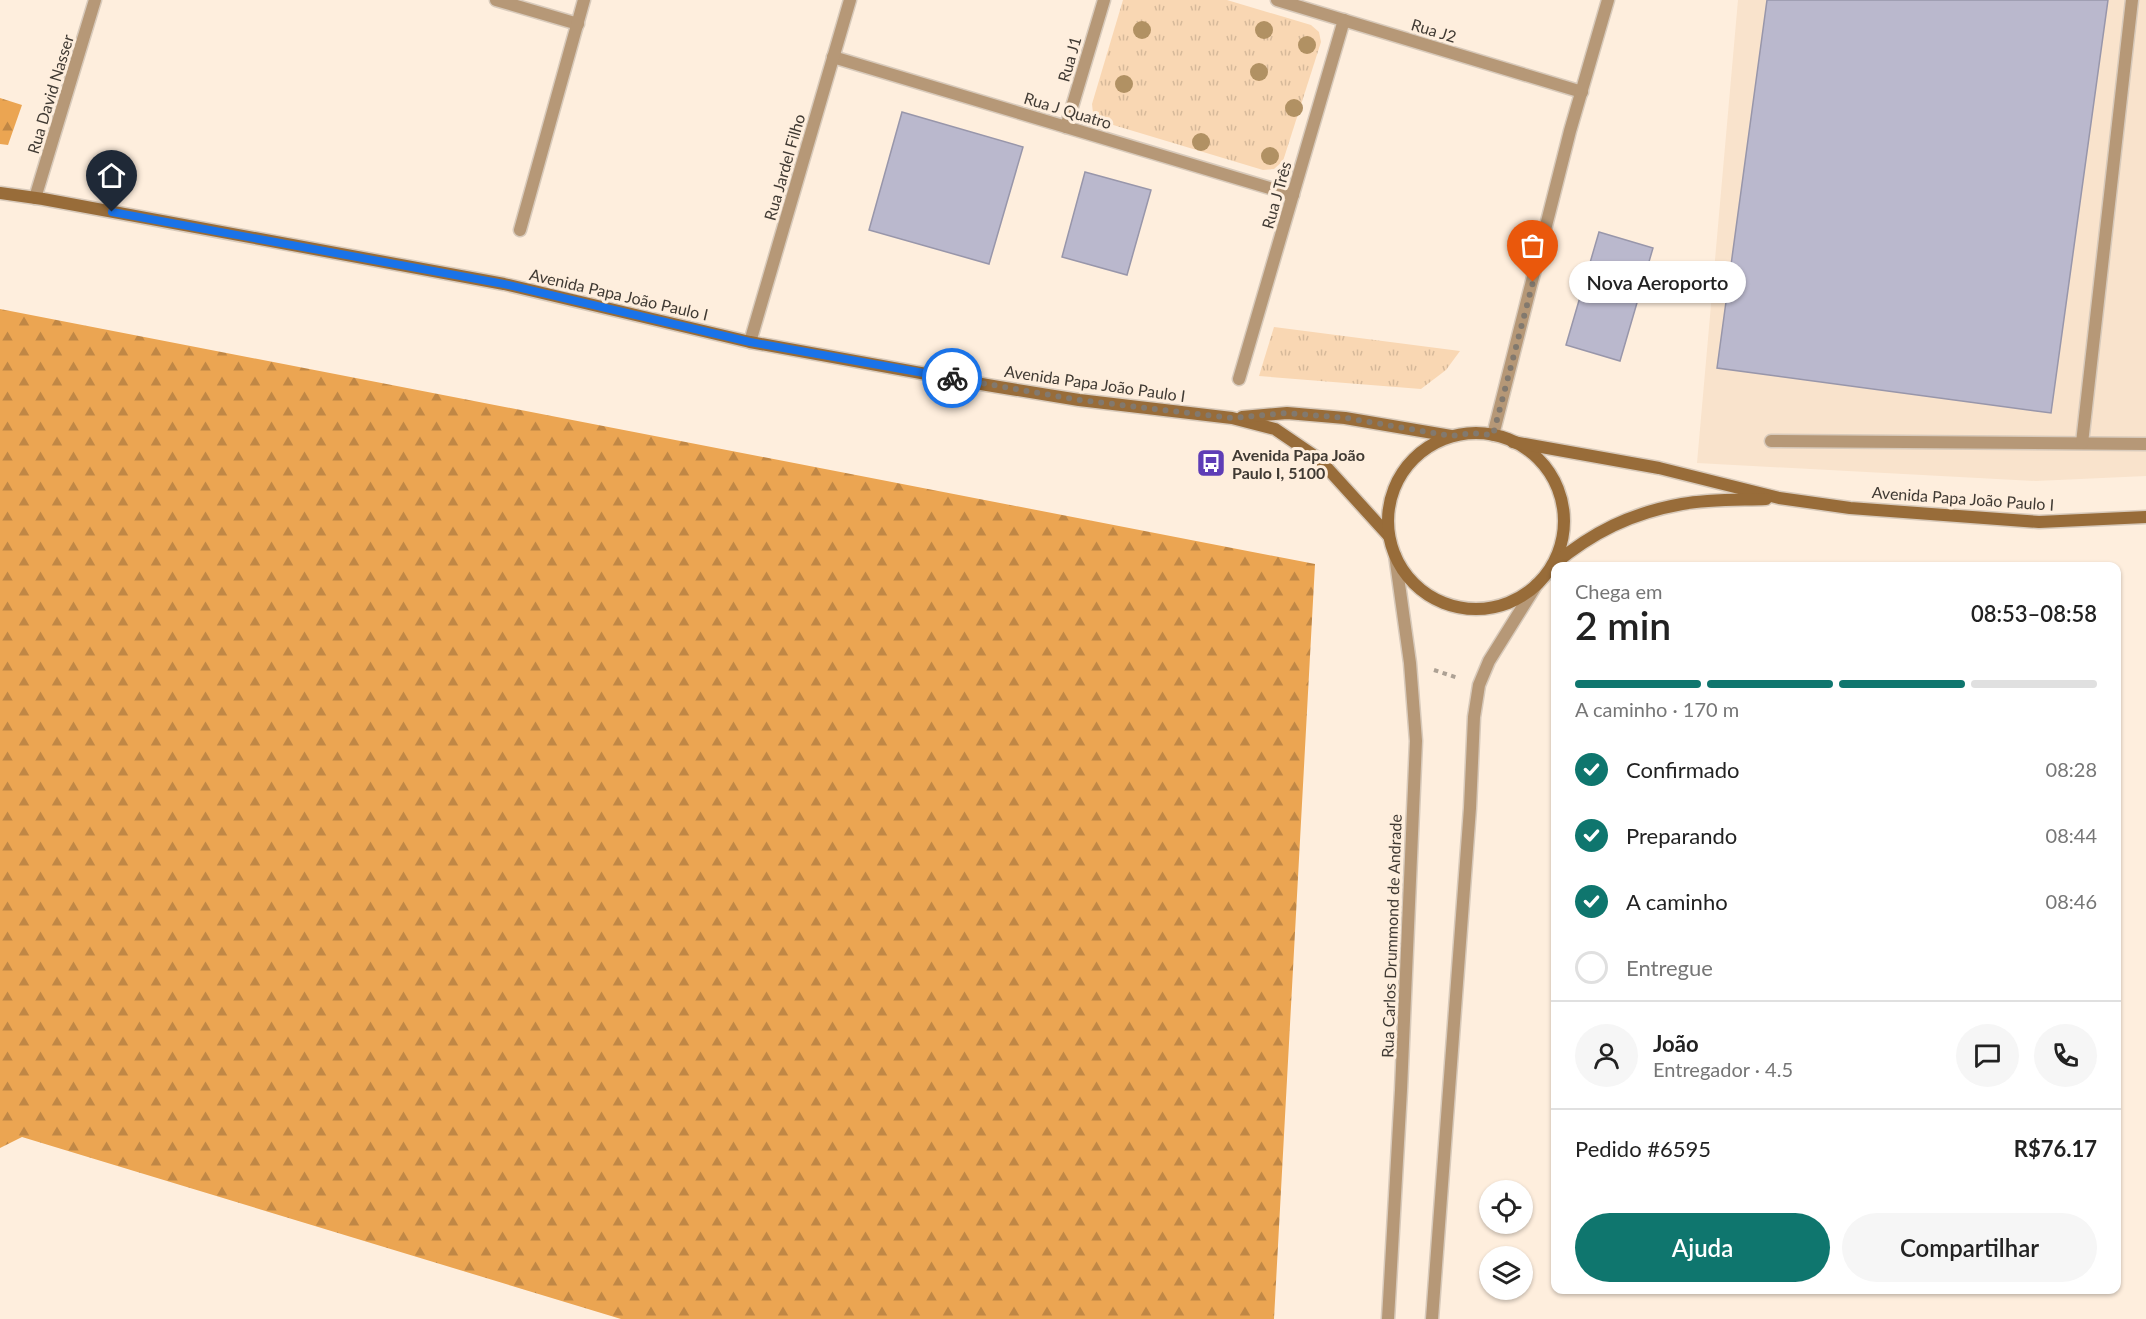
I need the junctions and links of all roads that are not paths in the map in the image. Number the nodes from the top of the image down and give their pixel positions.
1 (95, 0) edge
2 (496, 0) edge
3 (584, 0) edge
4 (849, 0) edge
5 (1104, 0) edge
6 (1277, 0) edge
7 (1608, 0) edge
8 (2132, 0) edge
9 (1344, 20) junction
10 (578, 24) junction
11 (833, 57) junction
12 (1582, 92) junction
13 (1066, 127) junction
14 (0, 193) edge
15 (1293, 195) junction
16 (35, 198) junction
17 (520, 230) dead end
18 (750, 342) junction
19 (1239, 379) dead end
20 (1232, 418) junction
21 (1493, 435) junction
22 (1451, 436) junction
23 (1771, 441) dead end
24 (1513, 442) junction
25 (2082, 443) junction
26 (2146, 444) edge
27 (1779, 498) junction
28 (2146, 517) edge
29 (1388, 535) junction
30 (1395, 555) junction
31 (1553, 562) edge
32 (1557, 562) edge
33 (1550, 568) edge
34 (1537, 584) junction
35 (1388, 1319) edge
36 (1432, 1319) edge

1 - 16 street, Rua David Nasser
2 - 10 street
3 - 10 street
4 - 11 street, Rua Jardel Filho
5 - 13 street, Rua J1
6 - 9 street, Rua J2
7 - 12 street
8 - 25 street
9 - 12 street, Rua J2
9 - 15 street, Rua J Três
10 - 17 street
11 - 13 street, Rua J Quatro
11 - 18 street, Rua Jardel Filho
12 - 21 street
13 - 15 street, Rua J Quatro
14 - 16 main road, Avenida Papa João Paulo I
15 - 19 street, Rua J Três
16 - 18 main road, Avenida Papa João Paulo I
18 - 20 main road, Avenida Papa João Paulo I
20 - 22 main road, Avenida Papa João Paulo I
20 - 29 main road, Avenida Papa João Paulo I
21 - 22 main road
21 - 24 main road
22 - 29 main road
23 - 25 street
24 - 27 main road, Avenida Papa João Paulo I
24 - 31 main road
25 - 26 street
27 - 28 main road, Avenida Papa João Paulo I
27 - 32 main road, Avenida Papa João Paulo I
29 - 30 main road
30 - 34 main road
30 - 35 street, Rua Carlos Drummond de Andrade
33 - 34 main road
34 - 36 street

